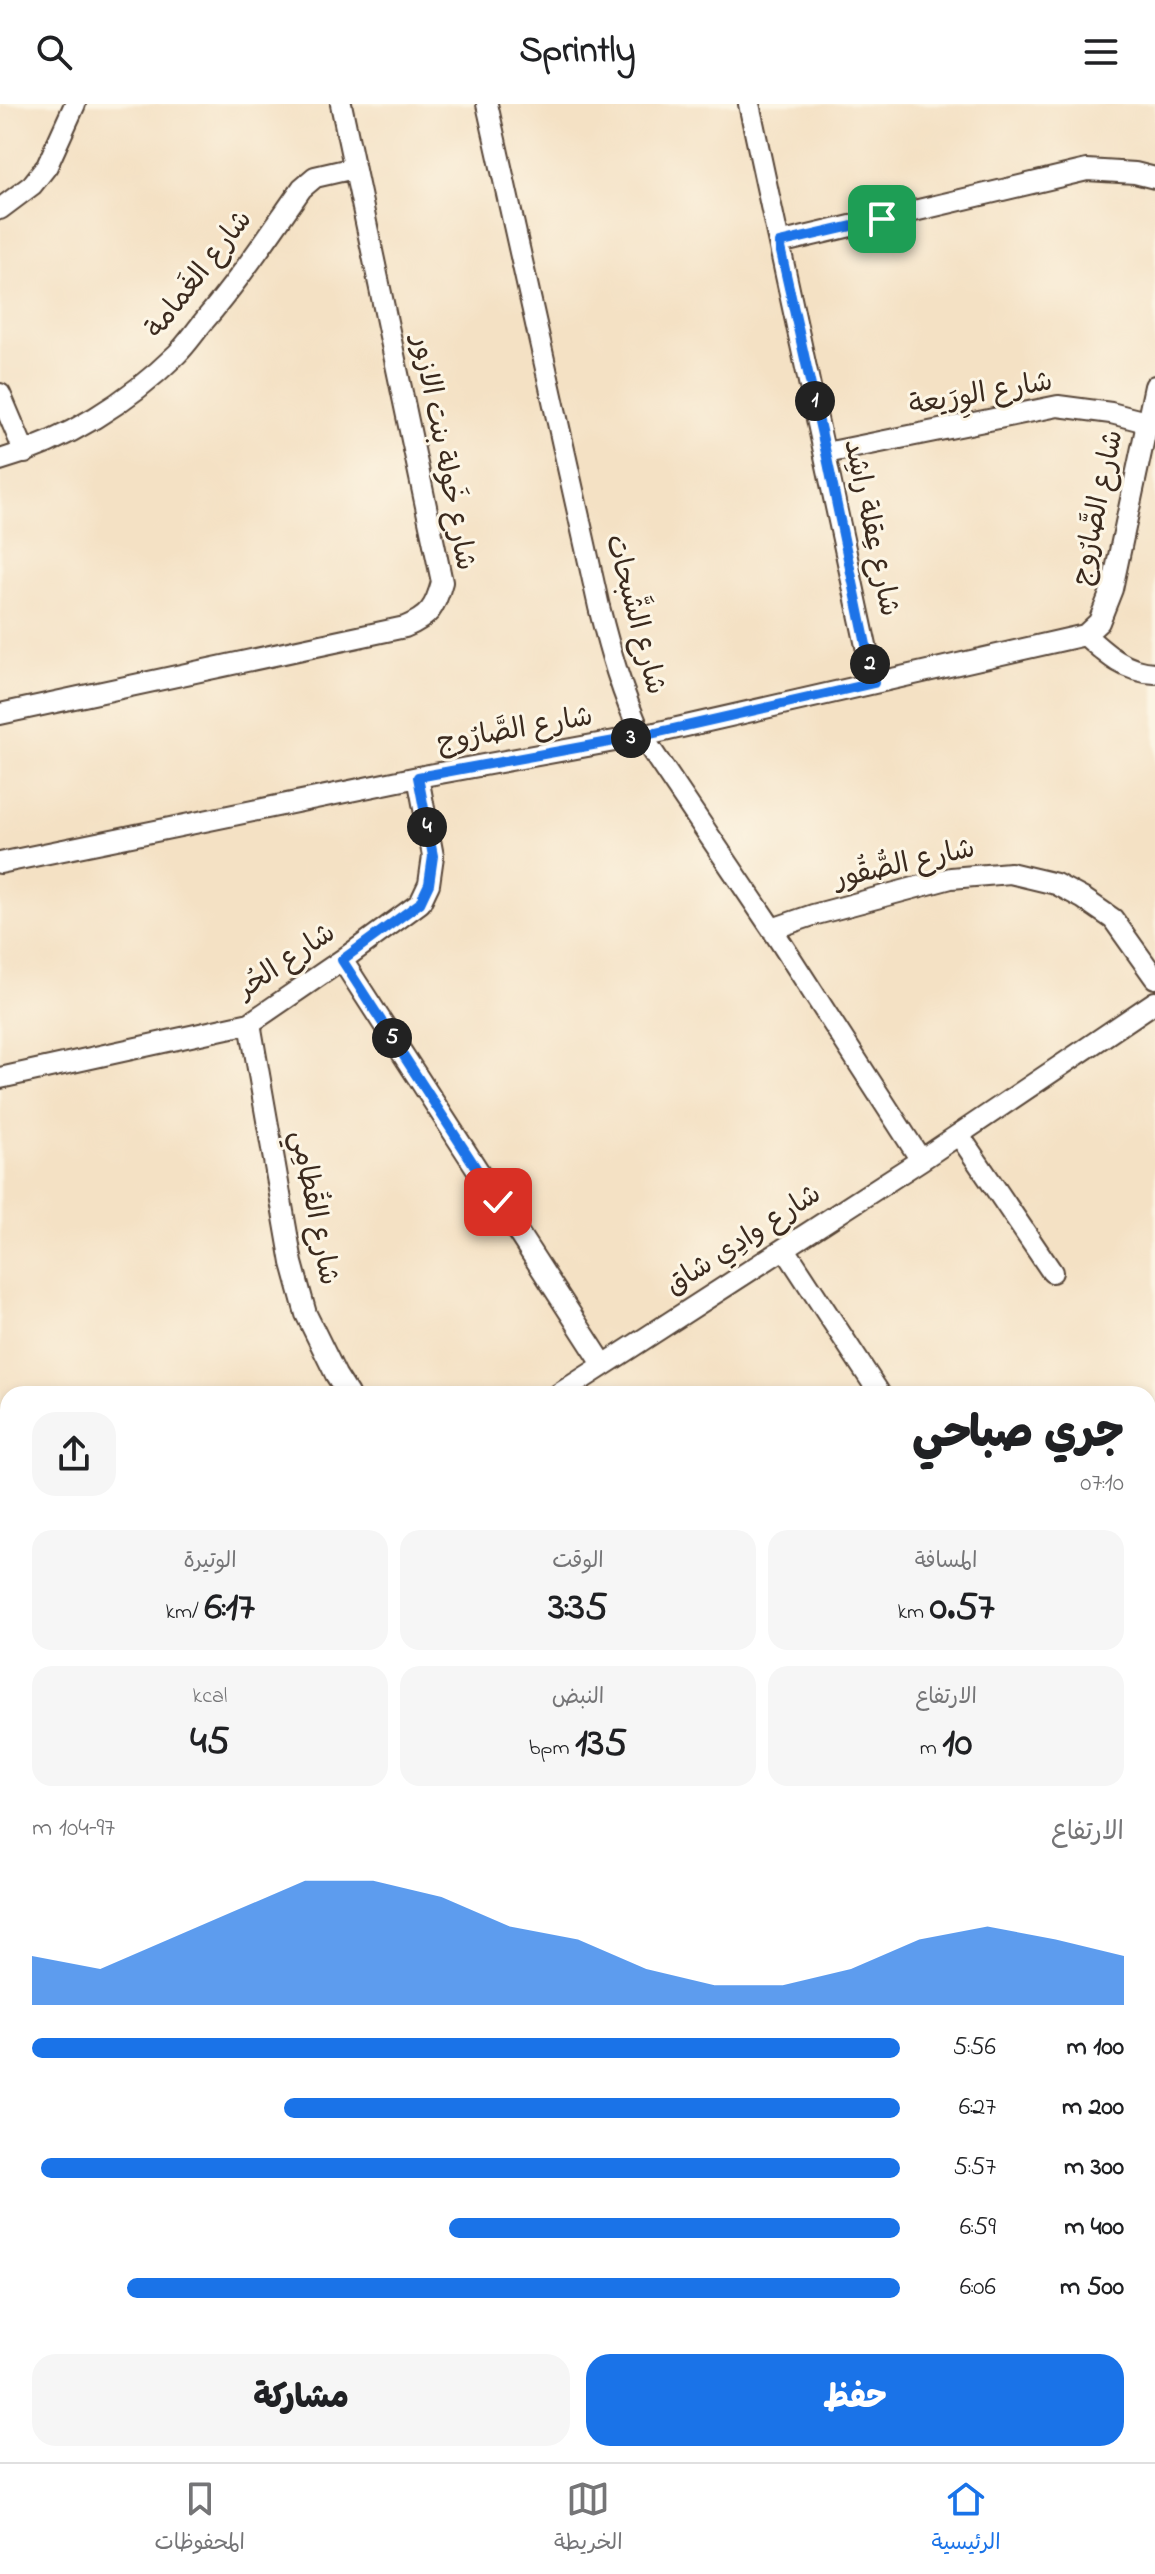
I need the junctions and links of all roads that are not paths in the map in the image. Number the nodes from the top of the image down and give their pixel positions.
1 (75, 104) edge
2 (341, 104) edge
3 (487, 104) edge
4 (749, 104) edge
5 (354, 168) junction
6 (1155, 178) edge
7 (0, 209) edge
8 (779, 243) junction
9 (0, 394) edge
10 (1154, 394) edge
11 (1146, 422) junction
12 (25, 453) junction
13 (826, 453) junction
14 (0, 460) edge
15 (1085, 635) junction
16 (1155, 673) edge
17 (874, 683) junction
18 (0, 714) edge
19 (642, 736) junction
20 (418, 777) junction
21 (0, 863) edge
22 (772, 929) junction
23 (342, 960) junction
24 (1155, 978) edge
25 (1155, 1002) edge
26 (250, 1023) junction
27 (0, 1078) edge
28 (959, 1135) junction
29 (921, 1160) junction
30 (785, 1249) junction
31 (1052, 1272) dead end
32 (603, 1364) junction
33 (343, 1386) edge
34 (571, 1386) edge
35 (875, 1386) edge

1 - 7 street
2 - 5 street, شارع خَولة بنت الازور
3 - 19 street, شارع الشَّبحات
4 - 8 street, شارع عِقلة راشِد
5 - 12 street, شارع الغَمامة
5 - 18 street, شارع خَولة بنت الازور
6 - 8 street
8 - 13 street, شارع عِقلة راشِد
9 - 12 street
10 - 11 street, شارع الصَّارُوج
11 - 13 street, شارع الوِرَيعة
11 - 15 street, شارع الصَّارُوج
12 - 14 street, شارع الغَمامة
13 - 17 street, شارع عِقلة راشِد
15 - 16 street
15 - 17 street, شارع الصَّارُوج
17 - 19 street, شارع الصَّارُوج
19 - 20 street, شارع الصَّارُوج
19 - 22 street, شارع الشَّبحات
20 - 21 street, شارع الصَّارُوج
20 - 23 street, شارع الحُر
22 - 24 street, شارع الصُّقُور
22 - 29 street, شارع الشَّبحات
23 - 26 street, شارع الحُر
23 - 32 street
25 - 28 street, شارع وادِي شاق
26 - 27 street, شارع الحُر
26 - 33 street, شارع القُطامِي
28 - 29 street, شارع وادِي شاق
28 - 31 street
29 - 30 street, شارع وادِي شاق
30 - 32 street, شارع وادِي شاق
30 - 35 street
32 - 34 street, شارع وادِي شاق

